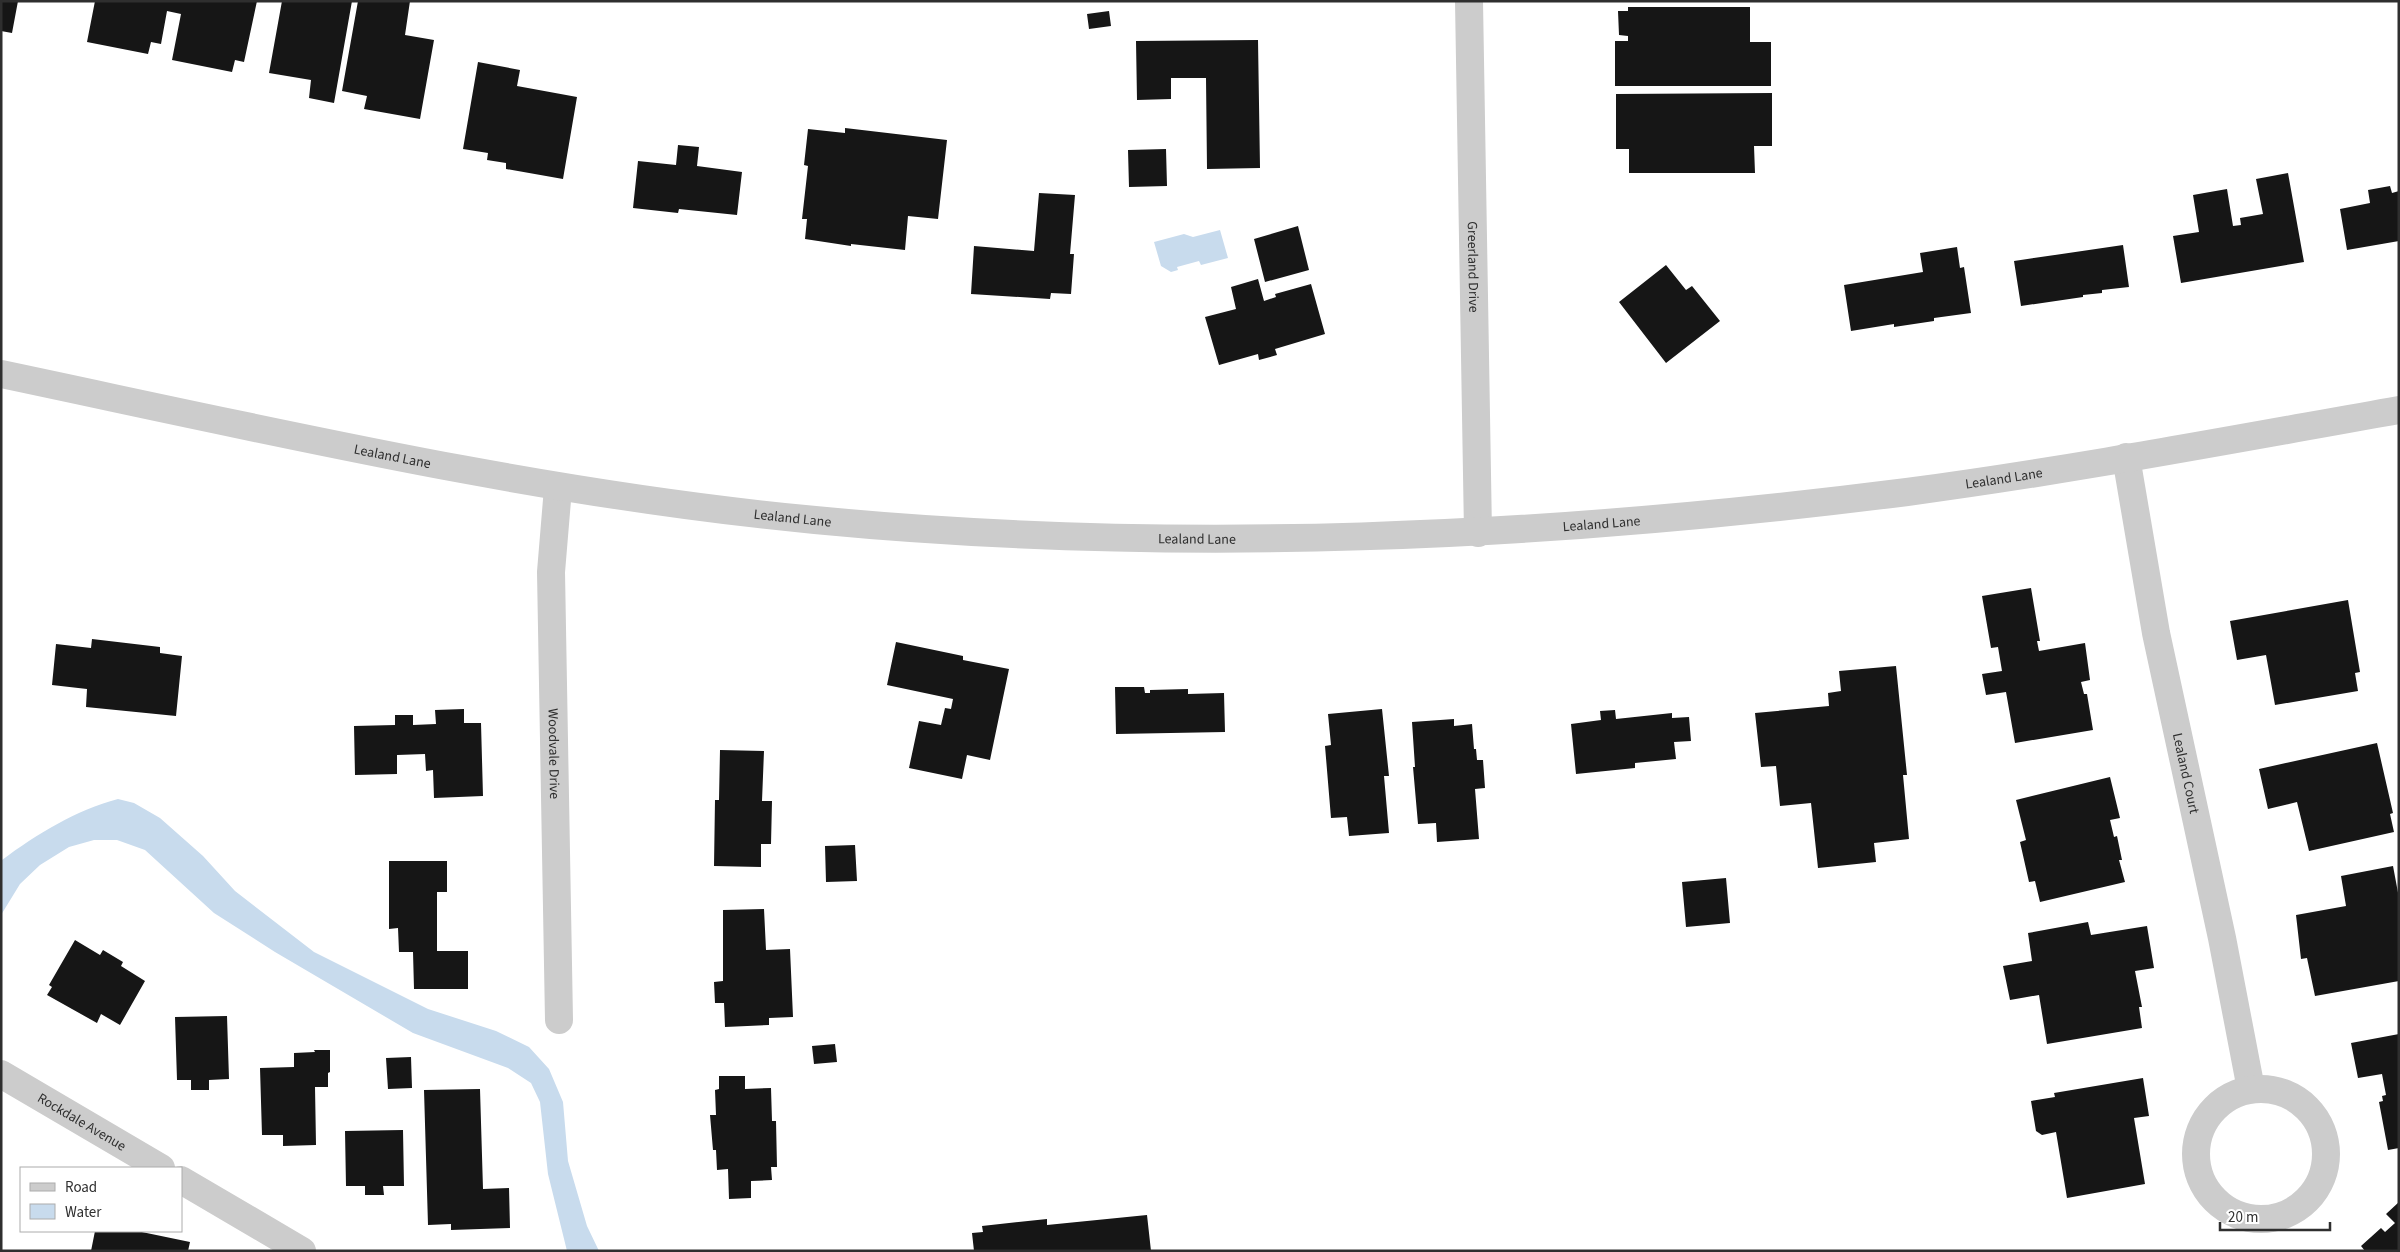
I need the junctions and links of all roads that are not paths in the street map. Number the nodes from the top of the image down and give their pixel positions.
1 (1469, 1) edge
2 (1, 374) edge
3 (2399, 410) edge
4 (2126, 458) junction
5 (558, 488) junction
6 (1478, 533) junction
7 (559, 1020) dead end
8 (1, 1074) edge
9 (2251, 1089) junction
10 (160, 1167) edge
11 (182, 1181) edge
12 (302, 1251) edge

1 - 6 street, Greerland Drive
2 - 5 street, Lealand Lane
3 - 4 street, Lealand Lane
4 - 6 street, Lealand Lane
4 - 9 street, Lealand Court
5 - 6 street, Lealand Lane
5 - 7 street, Woodvale Drive
8 - 10 street, Rockdale Avenue
9 - 9 street
11 - 12 street

